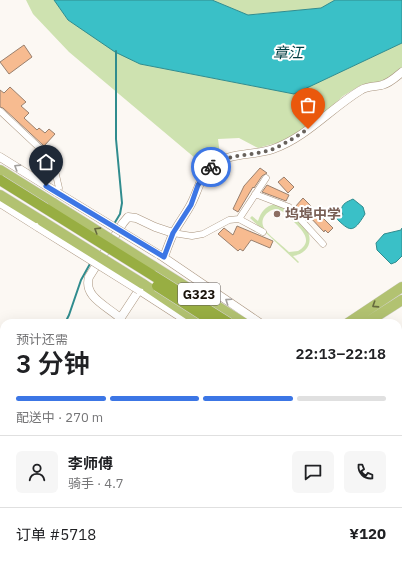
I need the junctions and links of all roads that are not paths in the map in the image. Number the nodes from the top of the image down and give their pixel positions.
1 (402, 72) edge
2 (0, 111) edge
3 (0, 157) edge
4 (0, 170) edge
5 (266, 178) dead end
6 (0, 180) edge
7 (0, 188) edge
8 (58, 193) junction
9 (255, 194) junction
10 (0, 195) edge
11 (0, 202) edge
12 (11, 210) joint
13 (239, 219) junction
14 (40, 224) junction
15 (263, 232) dead end
16 (173, 233) junction
17 (323, 244) dead end
18 (161, 256) junction
19 (141, 287) junction
20 (402, 287) edge
21 (402, 300) edge
22 (118, 319) edge
23 (120, 319) edge
24 (185, 319) edge
25 (194, 319) edge
26 (209, 319) edge
27 (223, 319) edge
28 (238, 319) edge
29 (254, 319) edge
30 (354, 319) edge
31 (372, 319) edge

1 - 16 street
2 - 8 street
8 -> 3 street
28 -> 4 main road, G323, bridge
5 - 9 street
6 - 27 highway, bridge
7 - 26 highway, bridge
8 - 18 street, bridge
9 - 13 street
9 - 17 street
10 - 14 main road
11 - 12 main road
12 - 14 street
13 - 15 street
13 - 16 street
14 - 19 main road, bridge
16 - 18 street
16 - 22 street
29 -> 18 street
19 - 23 street
19 - 24 street
19 - 25 main road, G323
20 -> 30 main road
21 - 31 main road

